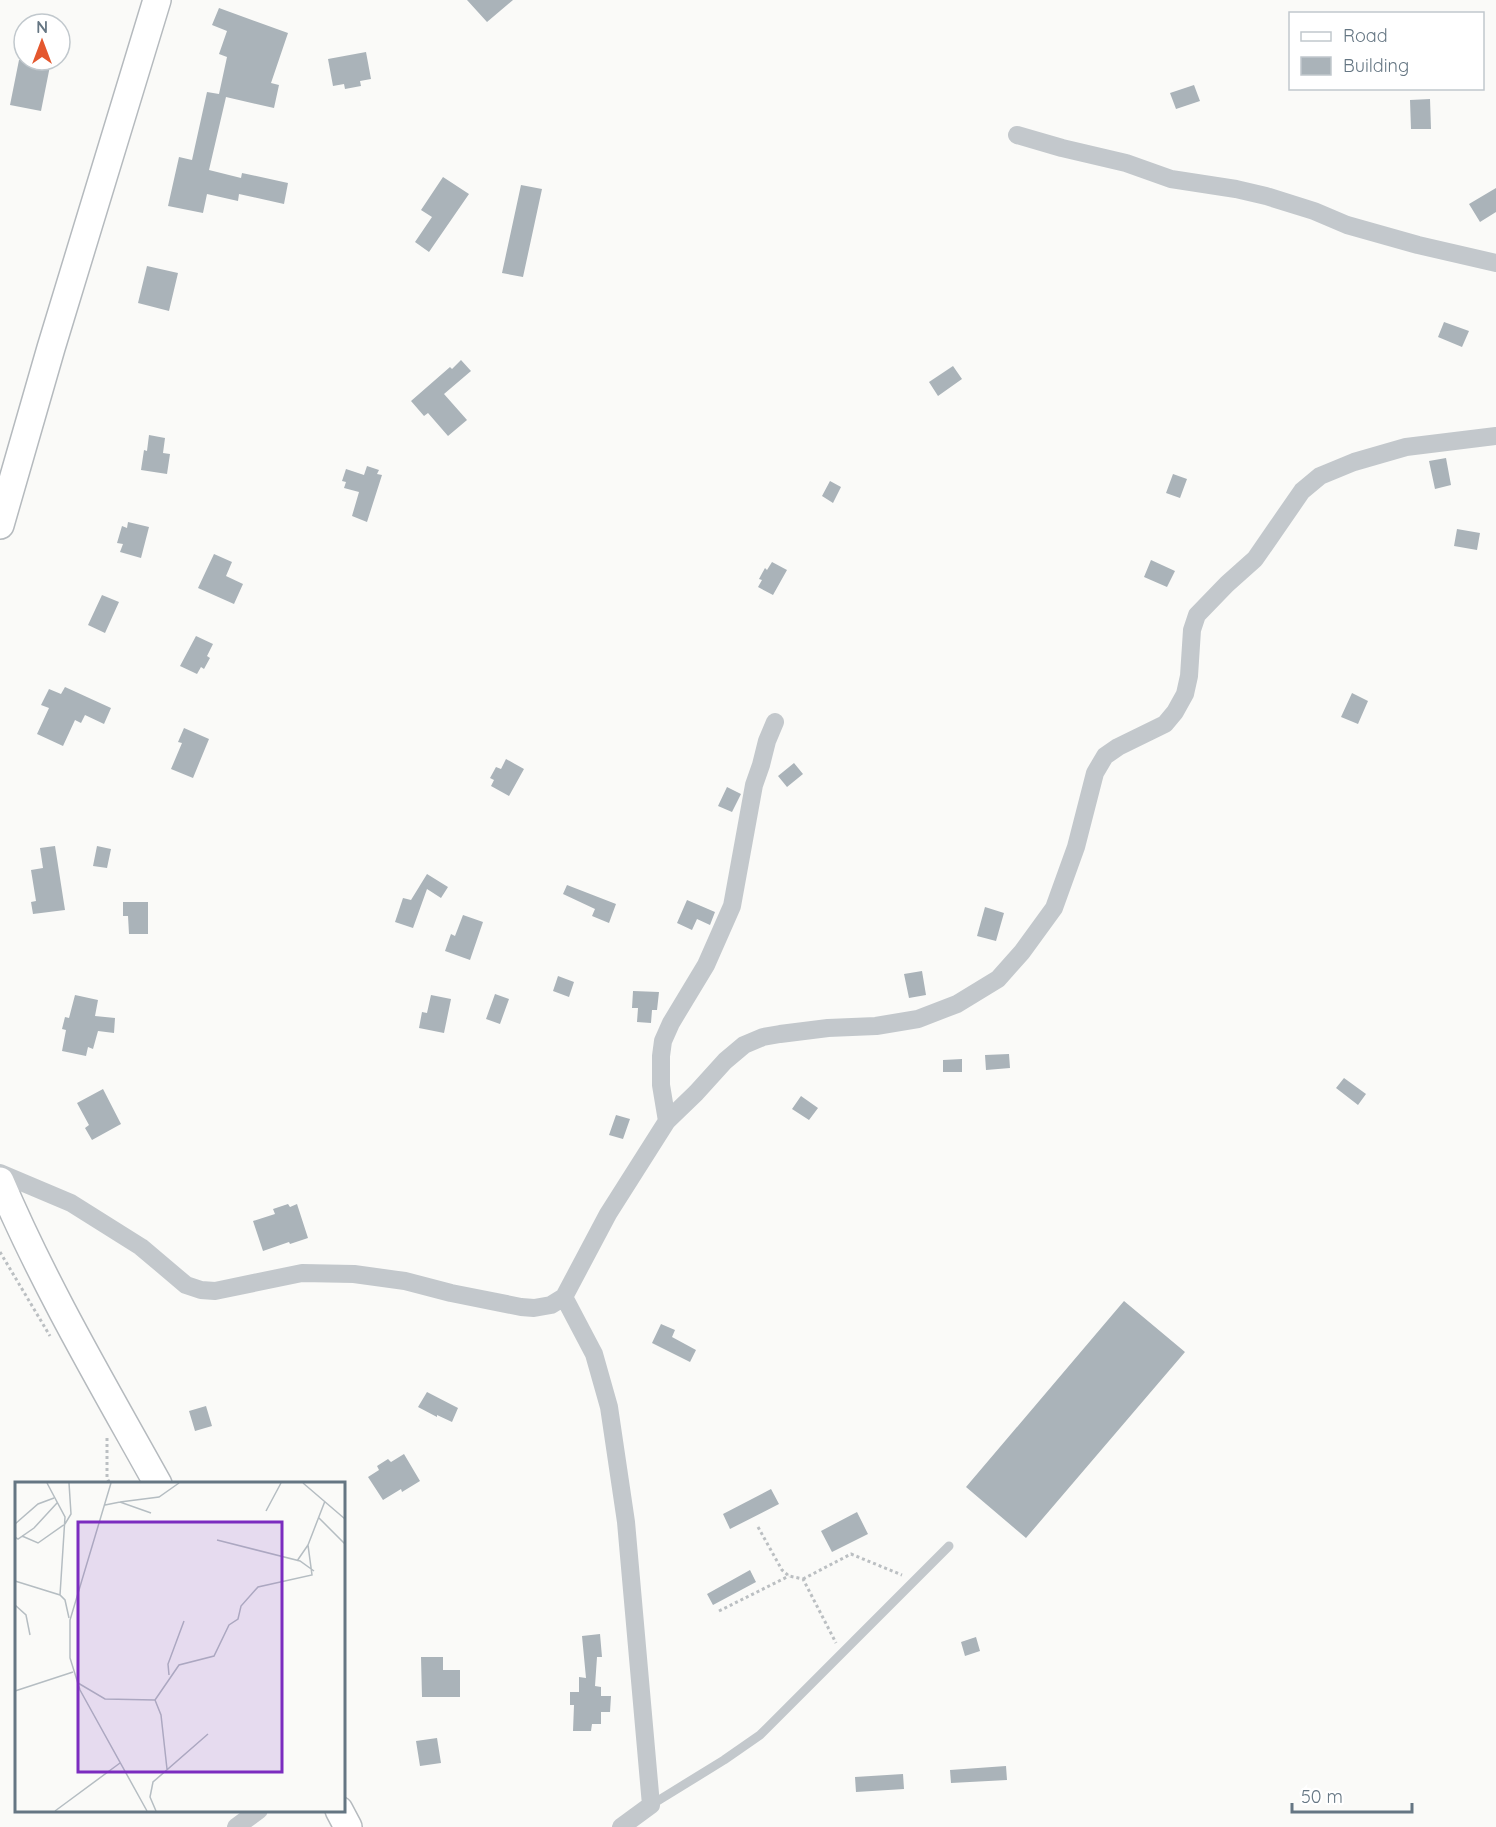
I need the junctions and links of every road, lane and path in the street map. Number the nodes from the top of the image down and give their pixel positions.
1 (157, 0) edge
2 (1017, 135) dead end
3 (1496, 263) edge
4 (1496, 436) edge
5 (0, 525) edge
6 (775, 722) dead end
7 (667, 1121) junction
8 (0, 1173) edge
9 (0, 1181) edge
10 (0, 1252) edge
11 (564, 1297) junction
12 (52, 1339) dead end
13 (107, 1436) dead end
14 (109, 1482) edge
15 (157, 1482) edge
16 (758, 1527) dead end
17 (949, 1546) dead end
18 (789, 1576) junction
19 (803, 1579) junction
20 (915, 1580) junction
21 (719, 1611) dead end
22 (841, 1653) junction
23 (651, 1805) junction
24 (257, 1812) edge
25 (340, 1812) edge
26 (236, 1827) edge
27 (348, 1827) edge
28 (621, 1827) edge

1 - 5 main road
2 - 3 street
4 - 7 street
6 - 7 street
7 - 11 street
8 - 11 street
9 - 15 main road
10 - 12 path
11 - 23 street
13 - 14 path
16 - 18 path
17 - 20 lane
18 - 19 path
18 - 21 path
19 - 20 path
19 - 22 path
20 - 22 lane
22 - 23 lane
23 - 28 street
24 - 26 street
25 - 27 main road

